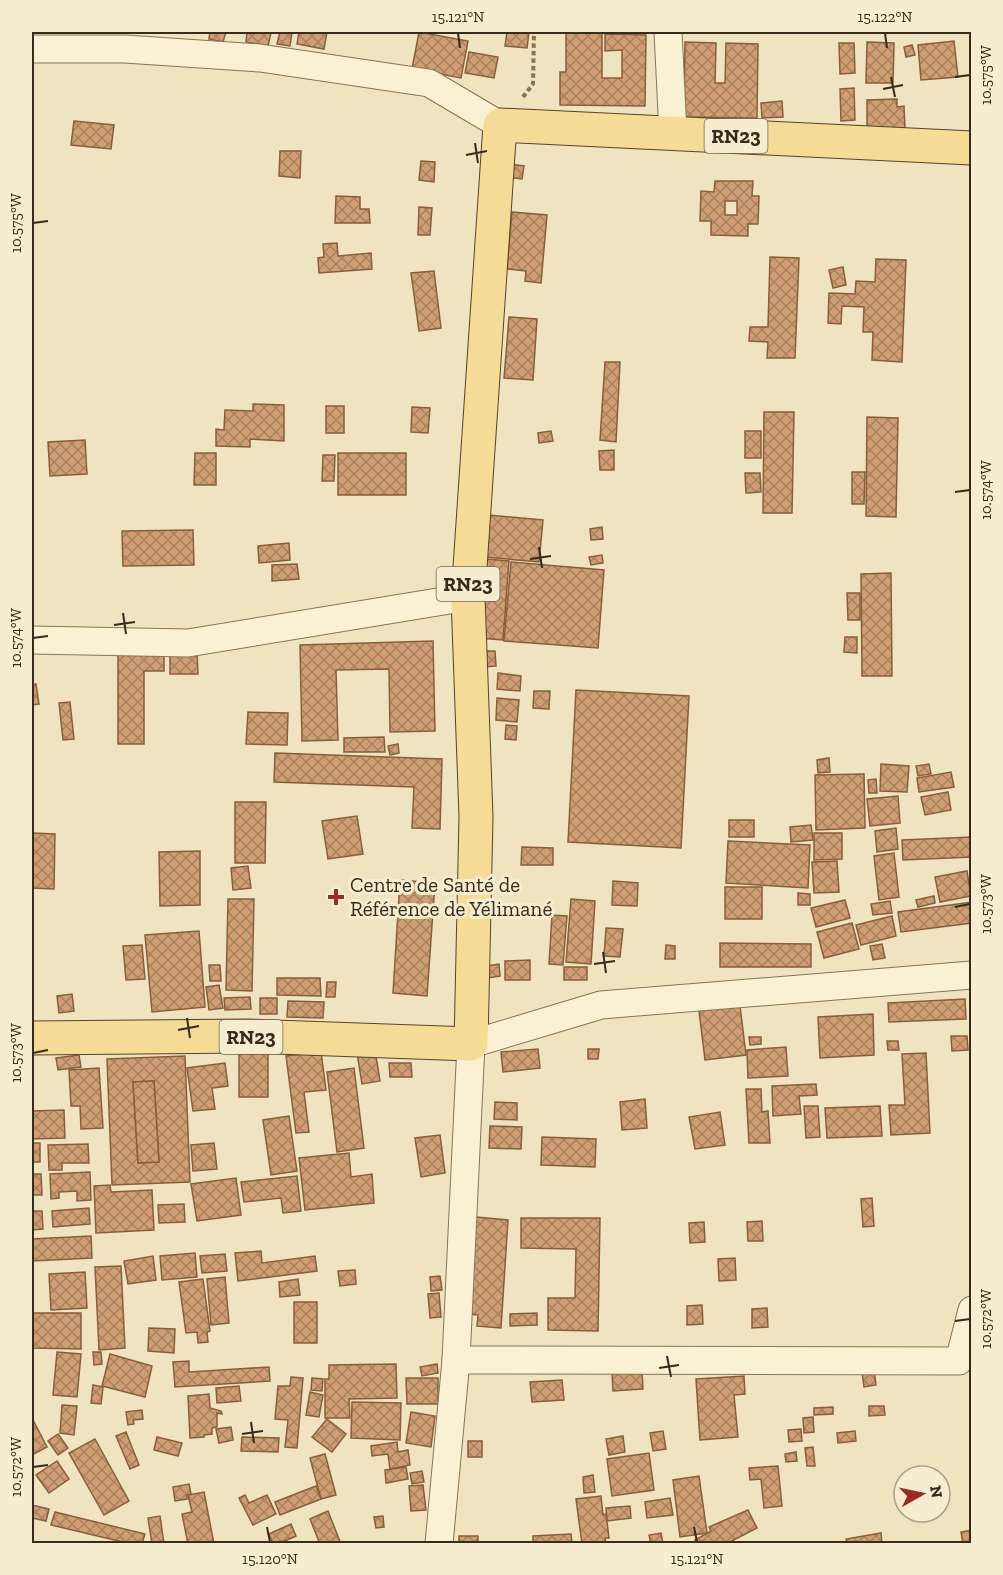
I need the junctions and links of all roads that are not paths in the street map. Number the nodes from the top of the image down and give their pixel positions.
1 (668, 32) edge
2 (32, 49) edge
3 (500, 125) junction
4 (673, 133) junction
5 (972, 148) edge
6 (468, 597) junction
7 (32, 640) edge
8 (972, 975) edge
9 (32, 1038) edge
10 (471, 1044) junction
11 (972, 1310) edge
12 (456, 1360) junction
13 (439, 1544) edge

1 - 4 street
2 - 3 street
3 - 4 main road, RN23
3 - 6 main road, RN23
4 - 5 main road, RN23
6 - 7 street
6 - 10 main road, RN23
8 - 10 street
9 - 10 main road, RN23
10 - 12 street
11 - 12 street
12 - 13 street

